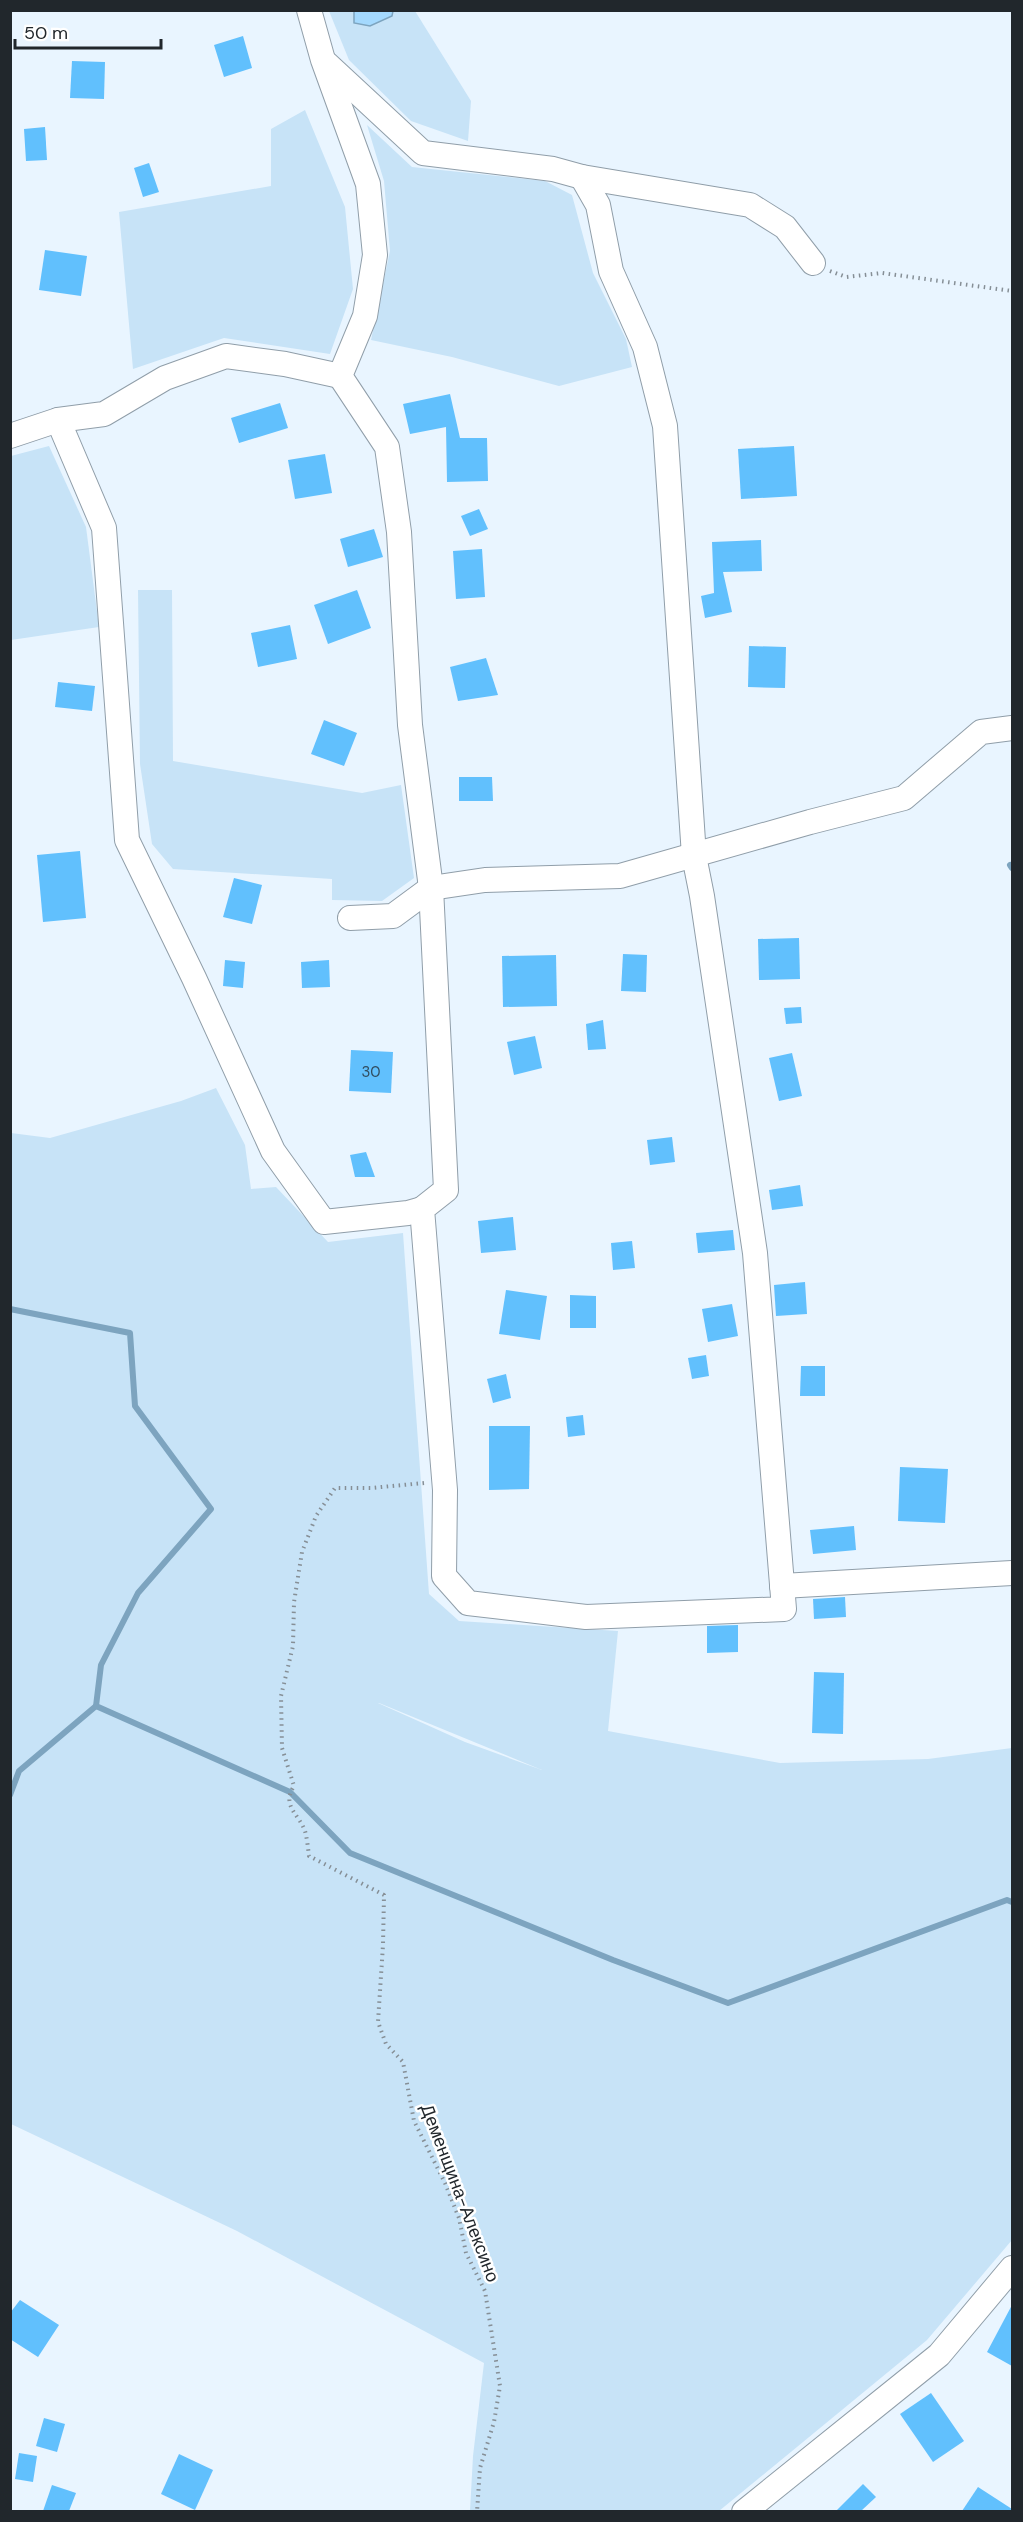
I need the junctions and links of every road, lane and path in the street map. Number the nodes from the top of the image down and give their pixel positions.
1 (309, 10) edge
2 (323, 60) junction
3 (582, 177) junction
4 (813, 263) joint
5 (1012, 291) edge
6 (340, 376) junction
7 (58, 420) junction
8 (10, 436) edge
9 (1012, 728) edge
10 (694, 856) junction
11 (431, 888) junction
12 (350, 918) dead end
13 (422, 1209) junction
14 (445, 1490) junction
15 (1012, 1573) edge
16 (782, 1586) junction
17 (1012, 2268) edge
18 (477, 2511) edge
19 (744, 2511) edge

1 - 2 street
2 - 3 street
2 - 6 street
3 - 4 street
3 - 10 street
4 - 5 path
6 - 7 street
6 - 11 street
7 - 8 street
7 - 13 street
9 - 10 street
10 - 11 street
10 - 16 street
11 - 12 street
11 - 13 street
13 - 14 street
14 - 16 street
14 - 18 path, Деменщина-Алексино
15 - 16 street
17 - 19 street

